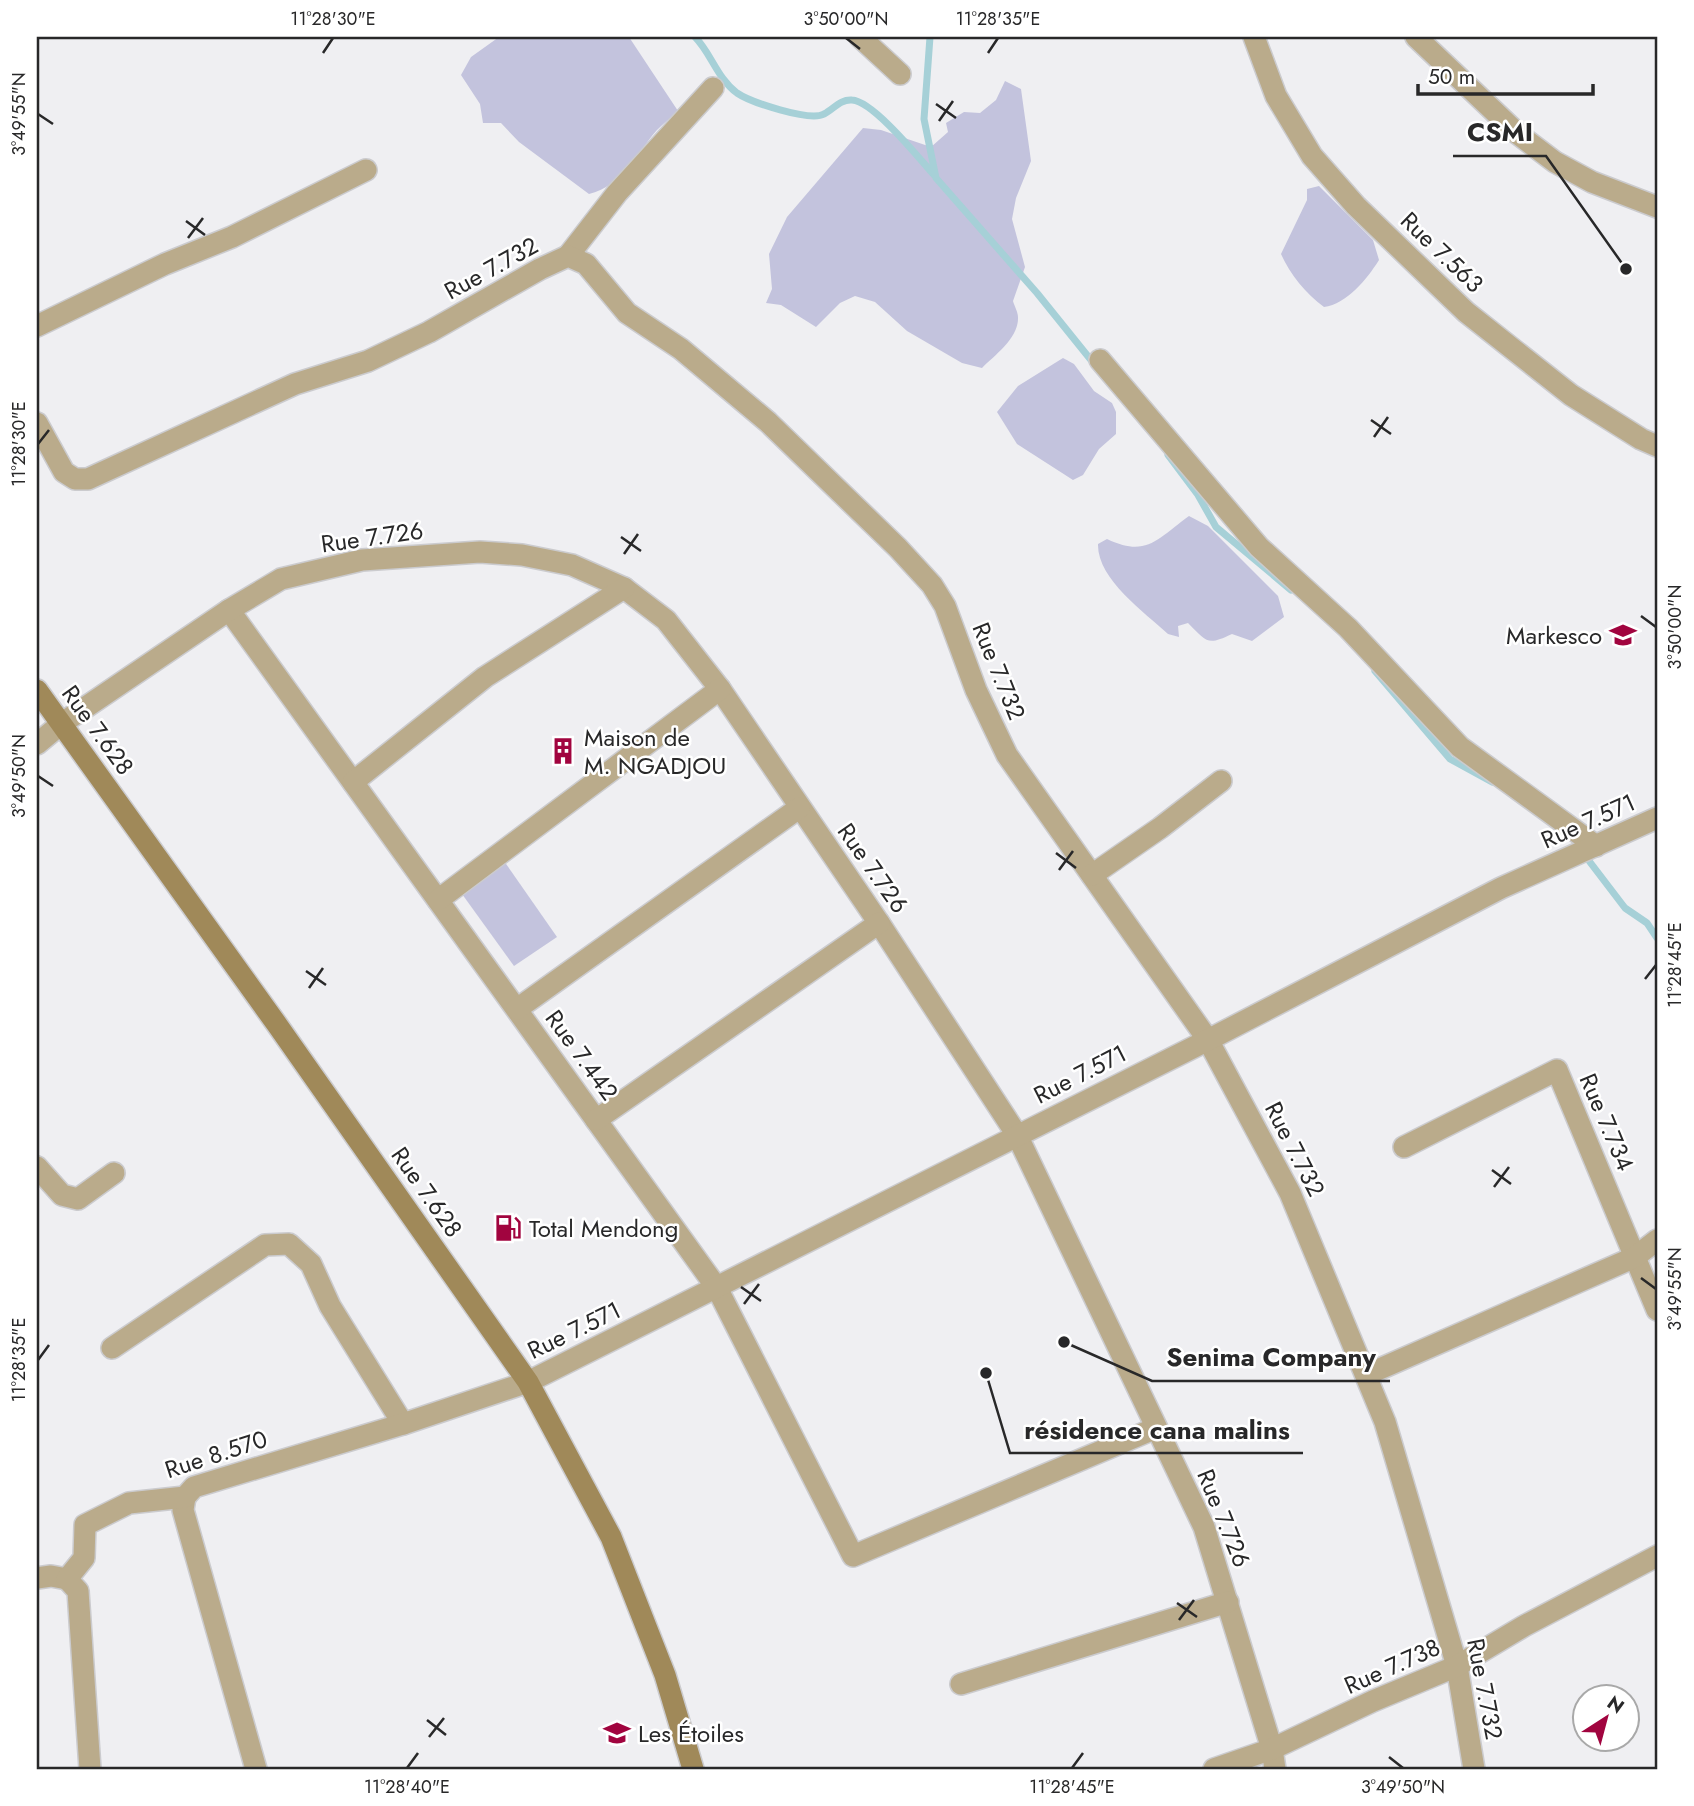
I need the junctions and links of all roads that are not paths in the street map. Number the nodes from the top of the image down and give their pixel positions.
1 (860, 37) edge
2 (1254, 37) edge
3 (1416, 37) edge
4 (900, 74) dead end
5 (713, 88) dead end
6 (366, 170) dead end
7 (1657, 207) edge
8 (568, 256) junction
9 (37, 326) edge
10 (1100, 360) dead end
11 (37, 423) edge
12 (1657, 446) edge
13 (624, 588) junction
14 (229, 610) junction
15 (720, 689) junction
16 (37, 690) edge
17 (61, 724) junction
18 (37, 744) edge
19 (1221, 781) dead end
20 (353, 782) junction
21 (799, 808) junction
22 (1657, 818) edge
23 (1596, 845) junction
24 (1092, 876) junction
25 (438, 900) junction
26 (879, 923) junction
27 (517, 1009) junction
28 (1208, 1040) junction
29 (596, 1120) junction
30 (1017, 1135) junction
31 (1404, 1147) dead end
32 (37, 1167) edge
33 (114, 1173) dead end
34 (1657, 1240) edge
35 (1635, 1258) junction
36 (717, 1288) junction
37 (1657, 1311) edge
38 (112, 1348) dead end
39 (1366, 1375) junction
40 (528, 1382) junction
41 (403, 1424) junction
42 (1157, 1428) junction
43 (185, 1497) junction
44 (1657, 1556) edge
45 (37, 1578) edge
46 (67, 1579) junction
47 (1228, 1602) junction
48 (1457, 1666) junction
49 (961, 1684) dead end
50 (1273, 1759) edge
51 (90, 1769) edge
52 (256, 1769) edge
53 (693, 1769) edge
54 (1214, 1769) edge
55 (1474, 1769) edge

1 - 4 street
2 - 12 street, Rue 7.563
3 - 7 street
5 - 8 street
6 - 9 street
8 - 11 street, Rue 7.732
8 - 24 street, Rue 7.732
10 - 23 street
13 - 14 street, Rue 7.726
13 - 15 street, Rue 7.726
13 - 20 street
14 - 17 street, Rue 7.726
14 - 20 street, Rue 7.442
15 - 21 street, Rue 7.726
15 - 25 street
16 - 17 main road, Rue 7.628
17 - 18 street, Rue 7.726
17 - 40 main road, Rue 7.628
19 - 24 street
20 - 25 street, Rue 7.442
21 - 26 street, Rue 7.726
21 - 27 street
22 - 23 street, Rue 7.571
23 - 28 street, Rue 7.571
24 - 28 street, Rue 7.732
25 - 27 street, Rue 7.442
26 - 29 street
26 - 30 street, Rue 7.726
27 - 29 street, Rue 7.442
28 - 30 street, Rue 7.571
28 - 39 street, Rue 7.732
29 - 36 street, Rue 7.442
30 - 36 street, Rue 7.571
30 - 42 street, Rue 7.726
31 - 35 street, Rue 7.734
32 - 33 street
34 - 35 street
35 - 37 street, Rue 7.734
35 - 39 street
36 - 40 street, Rue 7.571
36 - 42 street, Rue 7.442
38 - 41 street
39 - 48 street, Rue 7.732
40 - 41 street, Rue 8.570
40 - 53 main road, Rue 7.628
41 - 43 street, Rue 8.570
42 - 47 street, Rue 7.726
43 - 46 street, Rue 8.570
43 - 52 street
44 - 48 street, Rue 7.738
45 - 46 street
46 - 51 street
47 - 49 street
47 - 50 street, Rue 7.726
48 - 50 street, Rue 7.738
48 - 55 street, Rue 7.732
50 - 54 street, Rue 7.738

